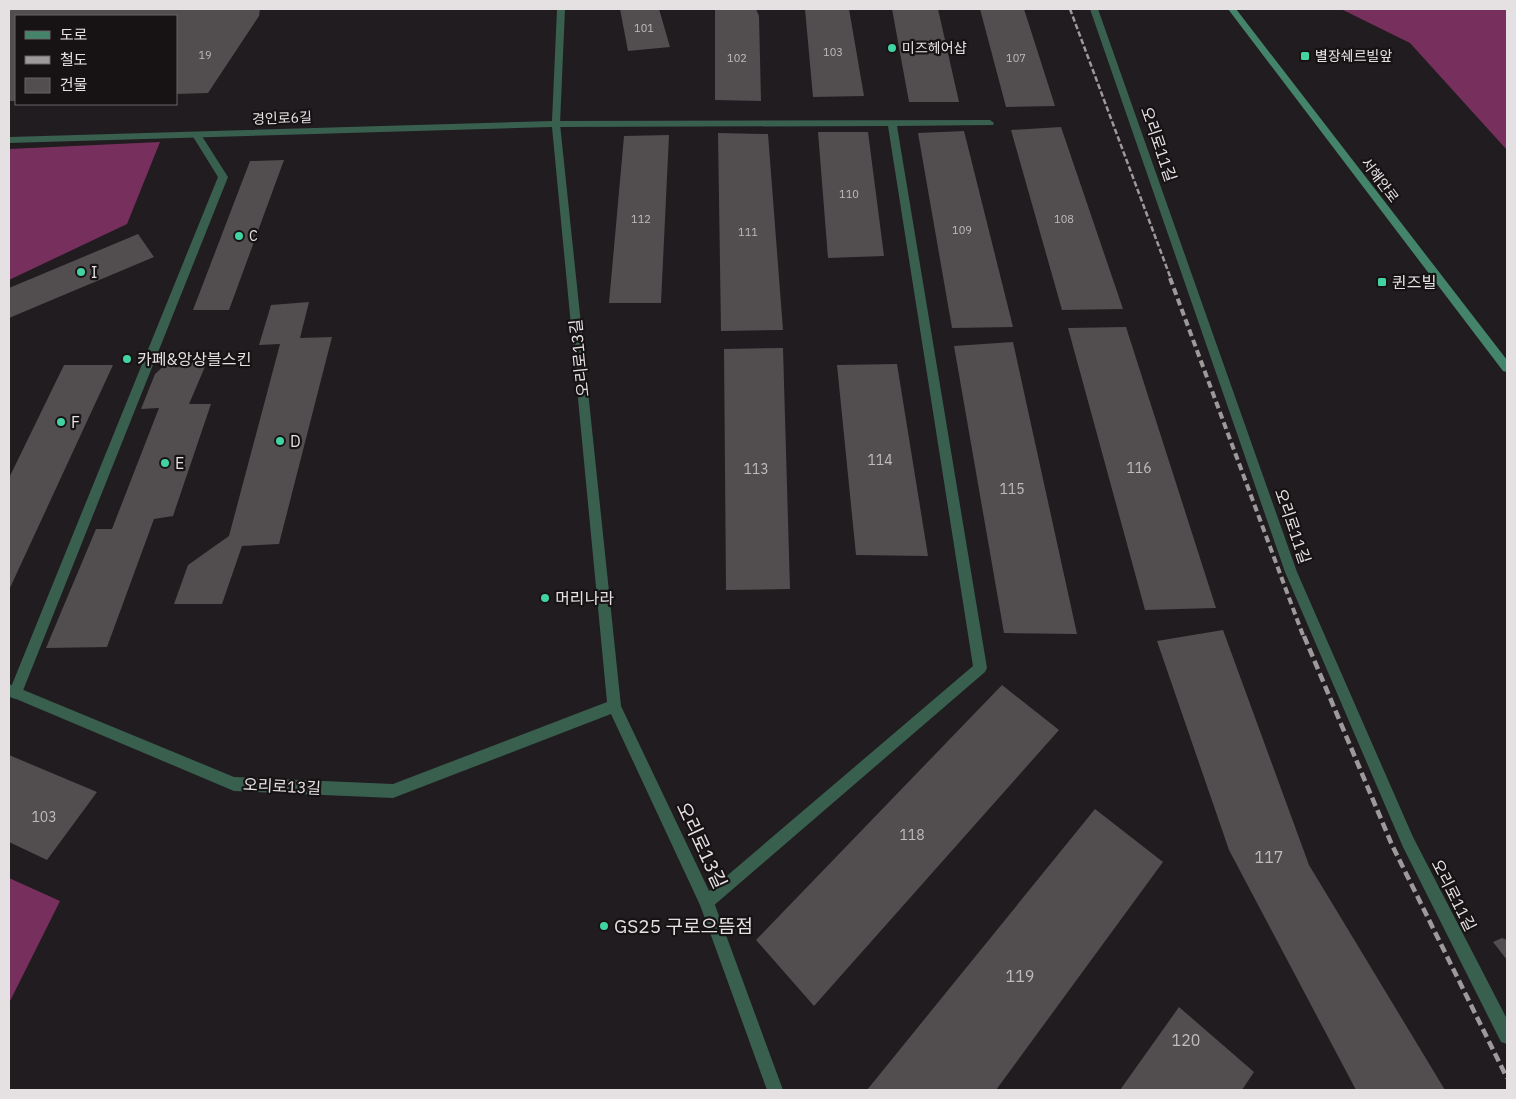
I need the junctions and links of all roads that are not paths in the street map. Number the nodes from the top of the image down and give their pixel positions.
1 (562, 9) edge
2 (1094, 9) edge
3 (1232, 9) edge
4 (990, 123) dead end
5 (556, 124) junction
6 (892, 124) junction
7 (197, 135) junction
8 (9, 140) edge
9 (1507, 368) edge
10 (12, 691) edge
11 (614, 706) junction
12 (708, 902) junction
13 (1507, 1036) edge
14 (775, 1090) edge

1 - 5 street, 오리로13길
2 - 13 street, 오리로11길
3 - 9 main road, 서해안로
4 - 6 street, 경인로6길
5 - 6 street, 경인로6길
5 - 7 street, 경인로6길
5 - 11 street, 오리로13길
6 - 12 street
7 - 8 street, 경인로6길
7 - 10 street
10 - 11 street, 오리로13길
11 - 12 street, 오리로13길
12 - 14 street, 오리로13길

